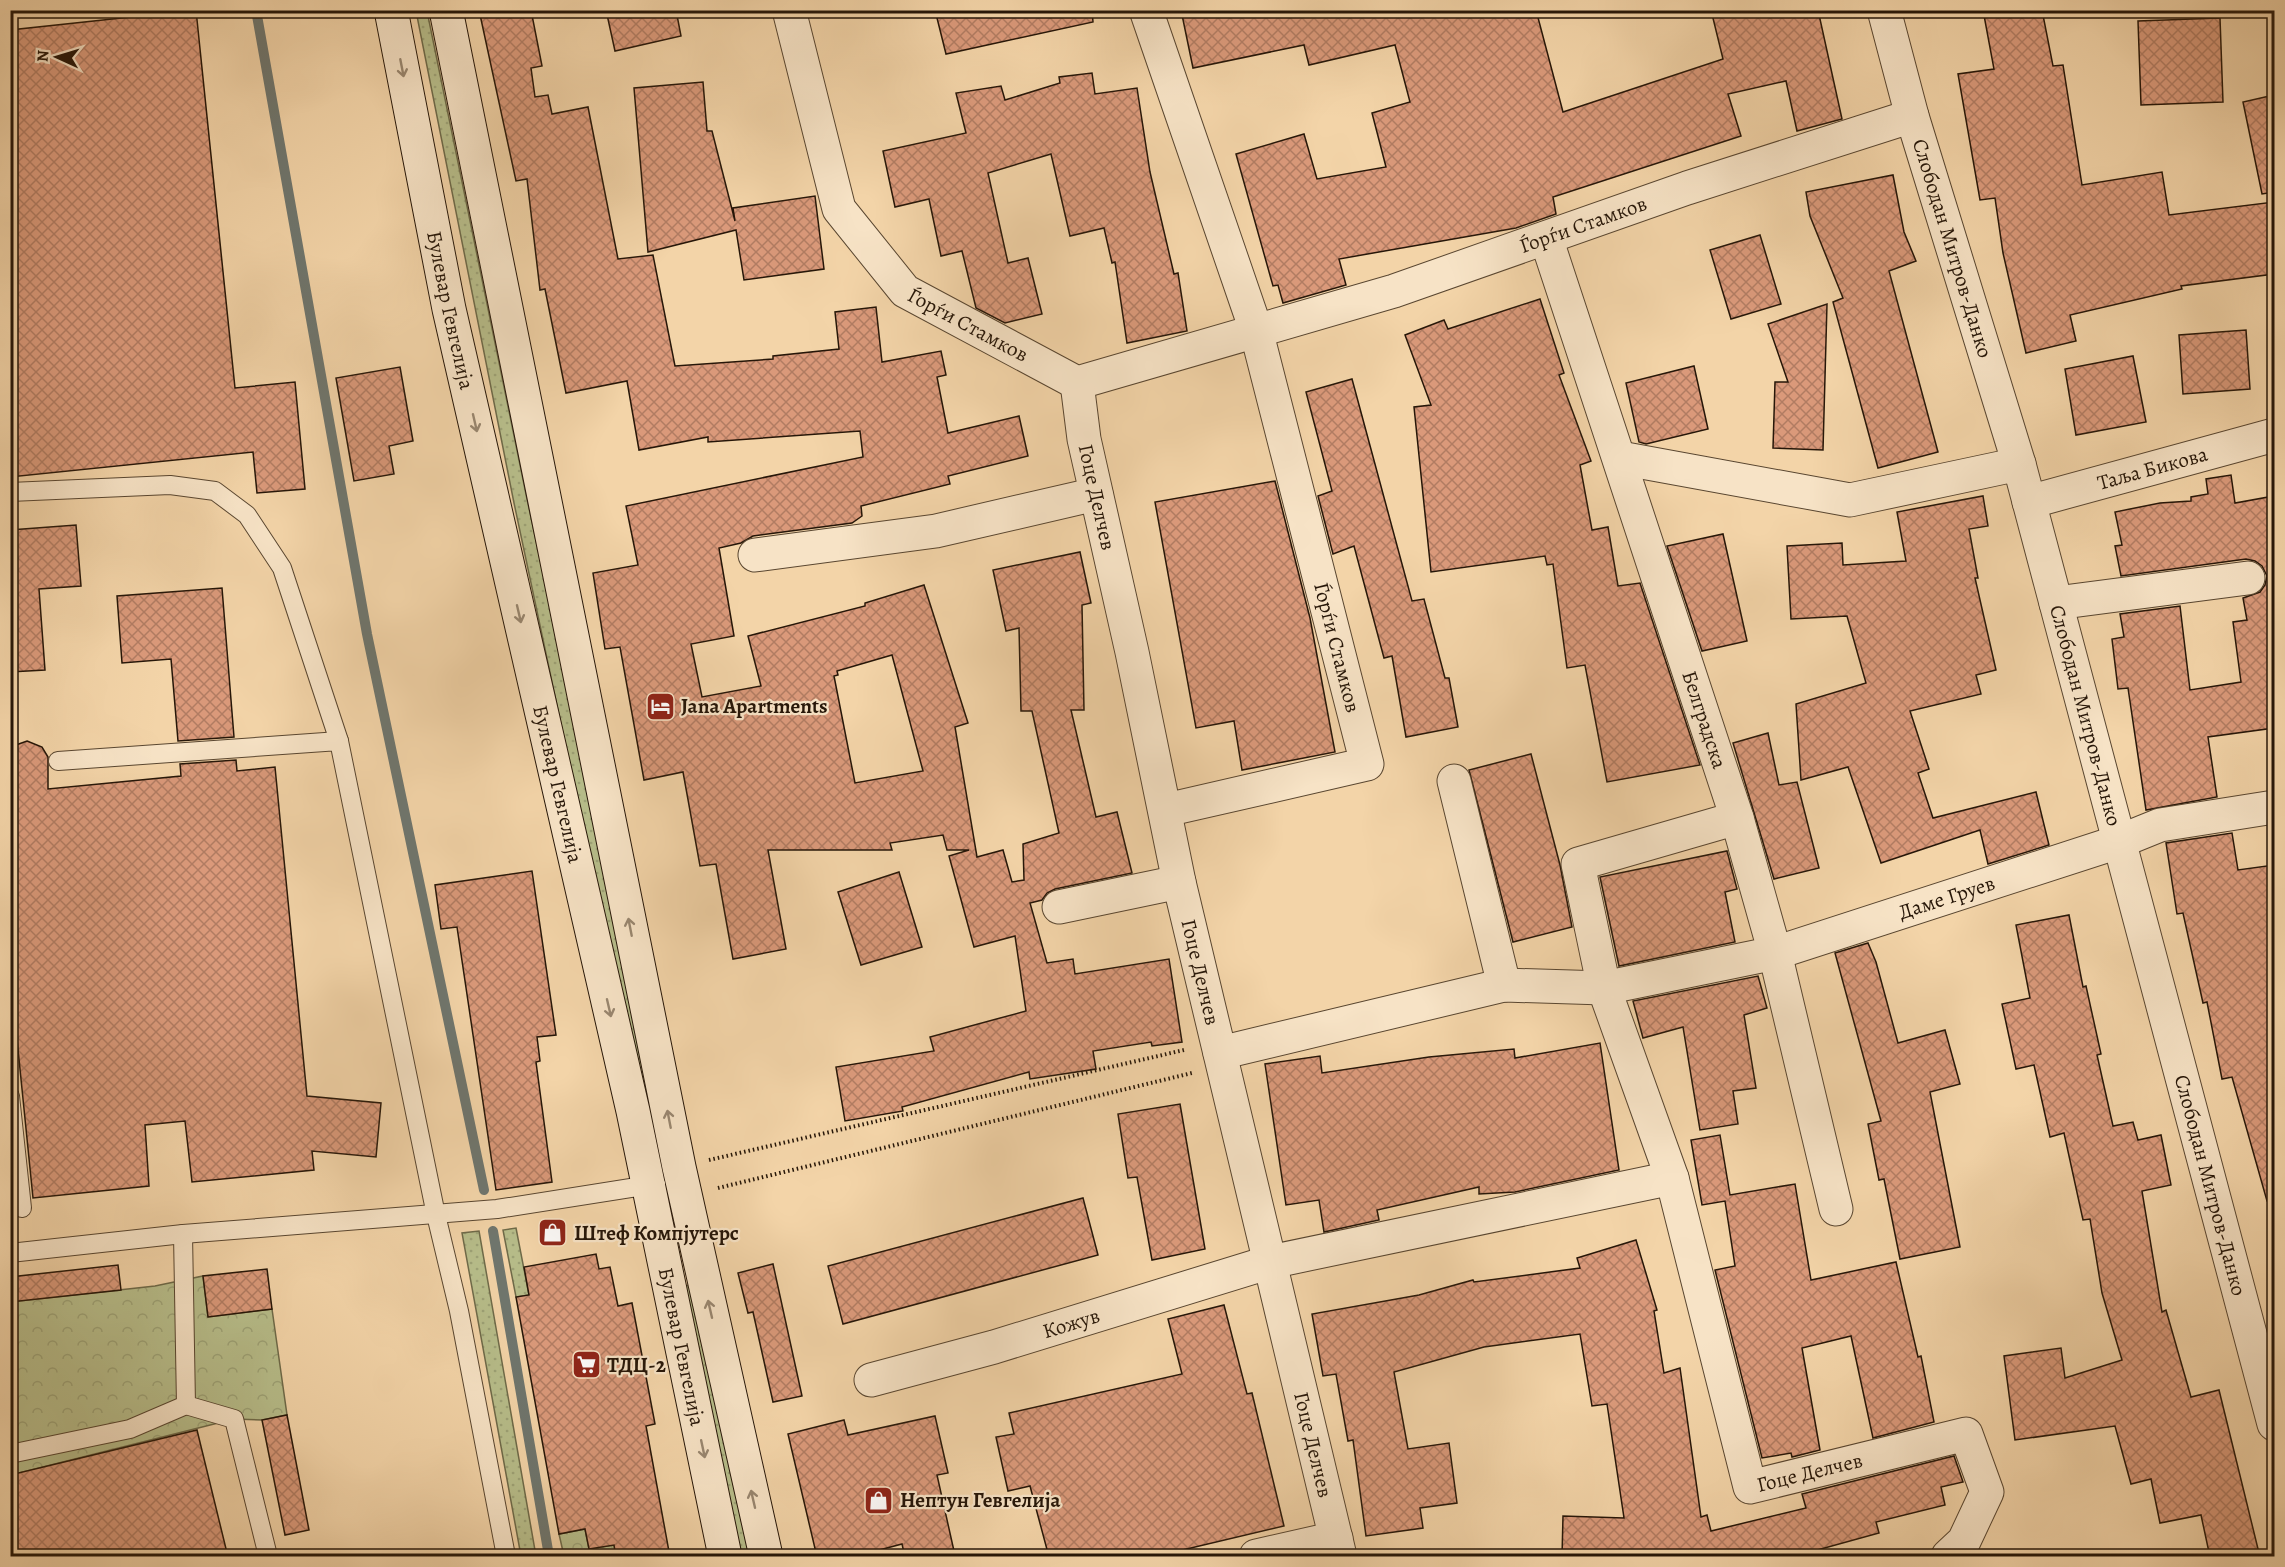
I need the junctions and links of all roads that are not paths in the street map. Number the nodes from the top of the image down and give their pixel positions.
1 (391, 10) edge
2 (446, 10) edge
3 (789, 10) edge
4 (1146, 10) edge
5 (1884, 10) edge
6 (1912, 116) junction
7 (1546, 238) junction
8 (1256, 330) junction
9 (1077, 383) junction
10 (2274, 435) edge
11 (1620, 458) junction
12 (2019, 464) junction
13 (10, 492) edge
14 (1096, 494) junction
15 (2029, 502) junction
16 (755, 555) dead end
17 (2248, 578) dead end
18 (2056, 603) junction
19 (339, 741) junction
20 (58, 761) dead end
21 (1454, 781) dead end
22 (2274, 807) edge
23 (1166, 810) junction
24 (1737, 818) junction
25 (2118, 842) junction
26 (1179, 882) junction
27 (1059, 907) dead end
28 (1775, 953) junction
29 (1504, 985) junction
30 (1604, 988) junction
31 (1220, 1054) junction
32 (10, 1096) edge
33 (1672, 1178) junction
34 (682, 1181) junction
35 (648, 1186) junction
36 (21, 1208) dead end
37 (1836, 1209) dead end
38 (436, 1215) junction
39 (183, 1234) junction
40 (10, 1253) edge
41 (1270, 1262) junction
42 (871, 1380) dead end
43 (2270, 1392) edge
44 (186, 1405) junction
45 (2274, 1424) edge
46 (10, 1454) edge
47 (1338, 1547) edge
48 (268, 1557) edge
49 (506, 1557) edge
50 (725, 1557) edge
51 (766, 1557) edge
52 (1256, 1557) edge
53 (1948, 1557) edge

1 -> 35 street, Булевар Гевгелија
34 -> 2 street, Булевар Гевгелија
3 - 9 street, Ѓорѓи Стамков
4 - 8 street, Ѓорѓи Стамков
5 - 6 street, Слободан Митров-Данко
6 - 7 street, Ѓорѓи Стамков
6 - 12 street, Слободан Митров-Данко
7 - 8 street, Ѓорѓи Стамков
7 - 11 street, Белградска
8 - 9 street, Ѓорѓи Стамков
8 - 23 street, Ѓорѓи Стамков
9 - 14 street, Гоце Делчев
10 - 15 street, Таља Бикова
11 - 12 street
11 - 24 street, Белградска
12 - 15 street, Слободан Митров-Данко
13 - 19 lane
14 - 16 street
14 - 23 street, Гоце Делчев
15 - 18 street, Слободан Митров-Данко
17 - 18 street
18 - 25 street, Слободан Митров-Данко
19 - 20 lane
19 - 38 lane
21 - 29 street
22 - 25 street, Даме Груев
23 - 26 street, Гоце Делчев
24 - 28 street, Белградска
24 - 30 street, Гоце Делчев
25 - 28 street, Даме Груев
25 - 43 street, Слободан Митров-Данко
26 - 27 street
26 - 31 street, Гоце Делчев
28 - 30 street, Даме Груев
28 - 37 street, Белградска
29 - 30 street, Даме Груев
29 - 31 street, Даме Груев
30 - 33 street, Гоце Делчев
31 - 41 street, Гоце Делчев
32 - 36 lane
33 - 41 street, Кожув
33 - 53 street, Гоце Делчев
34 - 35 lane
51 -> 34 street, Булевар Гевгелија
35 - 38 lane
35 -> 50 street, Булевар Гевгелија
38 - 39 lane
38 - 49 lane
39 - 40 lane
39 - 44 lane
41 - 42 street, Кожув
41 - 47 street, Гоце Делчев
43 - 45 street, Слободан Митров-Данко
44 - 46 lane
44 - 48 lane
47 - 52 street

